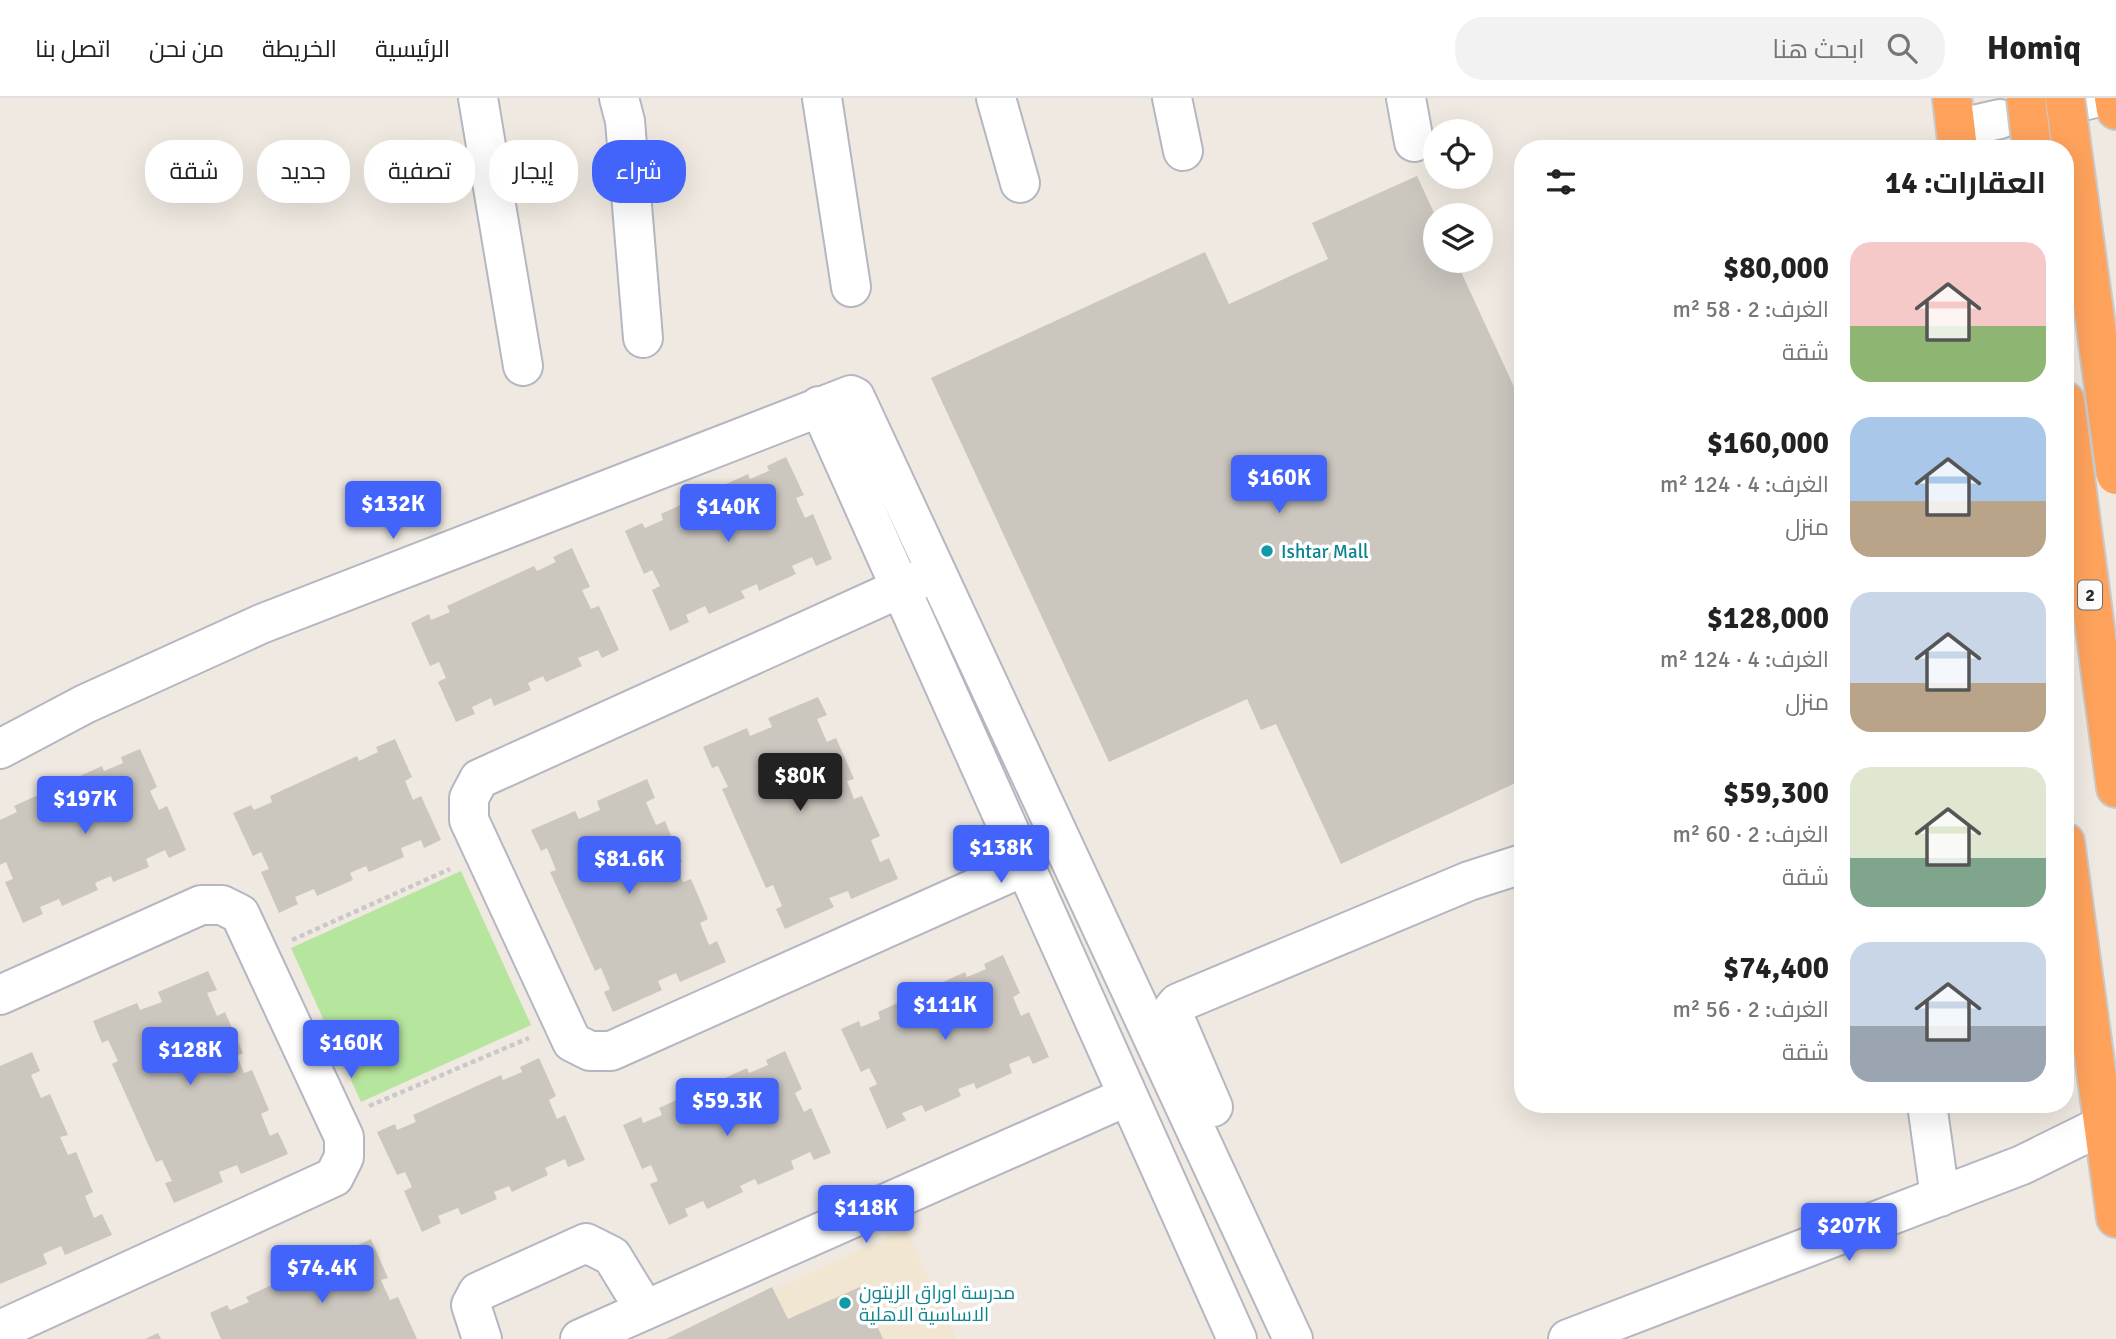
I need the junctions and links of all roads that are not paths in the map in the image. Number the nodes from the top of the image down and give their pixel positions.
1 (478, 98) edge
2 (619, 98) edge
3 (822, 98) edge
4 (996, 98) edge
5 (1172, 98) edge
6 (1406, 98) edge
7 (2096, 101) edge
8 (2013, 109) edge
9 (1955, 125) edge
10 (2028, 140) edge
11 (1414, 142) dead end
12 (1182, 150) dead end
13 (1020, 183) dead end
14 (851, 287) dead end
15 (643, 338) dead end
16 (523, 366) dead end
17 (819, 406) junction
18 (2074, 469) edge
19 (2116, 475) edge
20 (936, 572) junction
21 (900, 589) junction
22 (0, 749) edge
23 (2116, 788) edge
24 (1025, 866) junction
25 (1514, 867) edge
26 (2074, 909) edge
27 (0, 995) edge
28 (1128, 1096) junction
29 (1928, 1113) edge
30 (2103, 1125) junction
31 (1940, 1197) junction
32 (2116, 1218) edge
33 (1244, 1233) junction
34 (645, 1310) junction
35 (0, 1330) edge
36 (482, 1339) edge
37 (580, 1339) edge
38 (1237, 1339) edge
39 (1293, 1339) edge
40 (1568, 1339) edge

1 - 16 street
2 - 15 street
3 - 14 street
4 - 13 street
5 - 12 street
6 - 11 street
7 - 19 highway, bridge
8 - 9 street
8 - 10 highway, bridge
17 - 20 street
17 - 21 street
17 - 22 street
18 - 23 highway, 2
20 - 21 street
20 - 33 street
21 - 24 street
21 - 24 street
24 - 28 street
25 - 33 street
26 - 30 highway
27 - 35 street
28 - 34 street
28 - 38 street
29 - 31 street
30 - 31 street
30 - 32 highway
31 - 40 street
33 - 39 street
34 - 36 street
34 - 37 street

